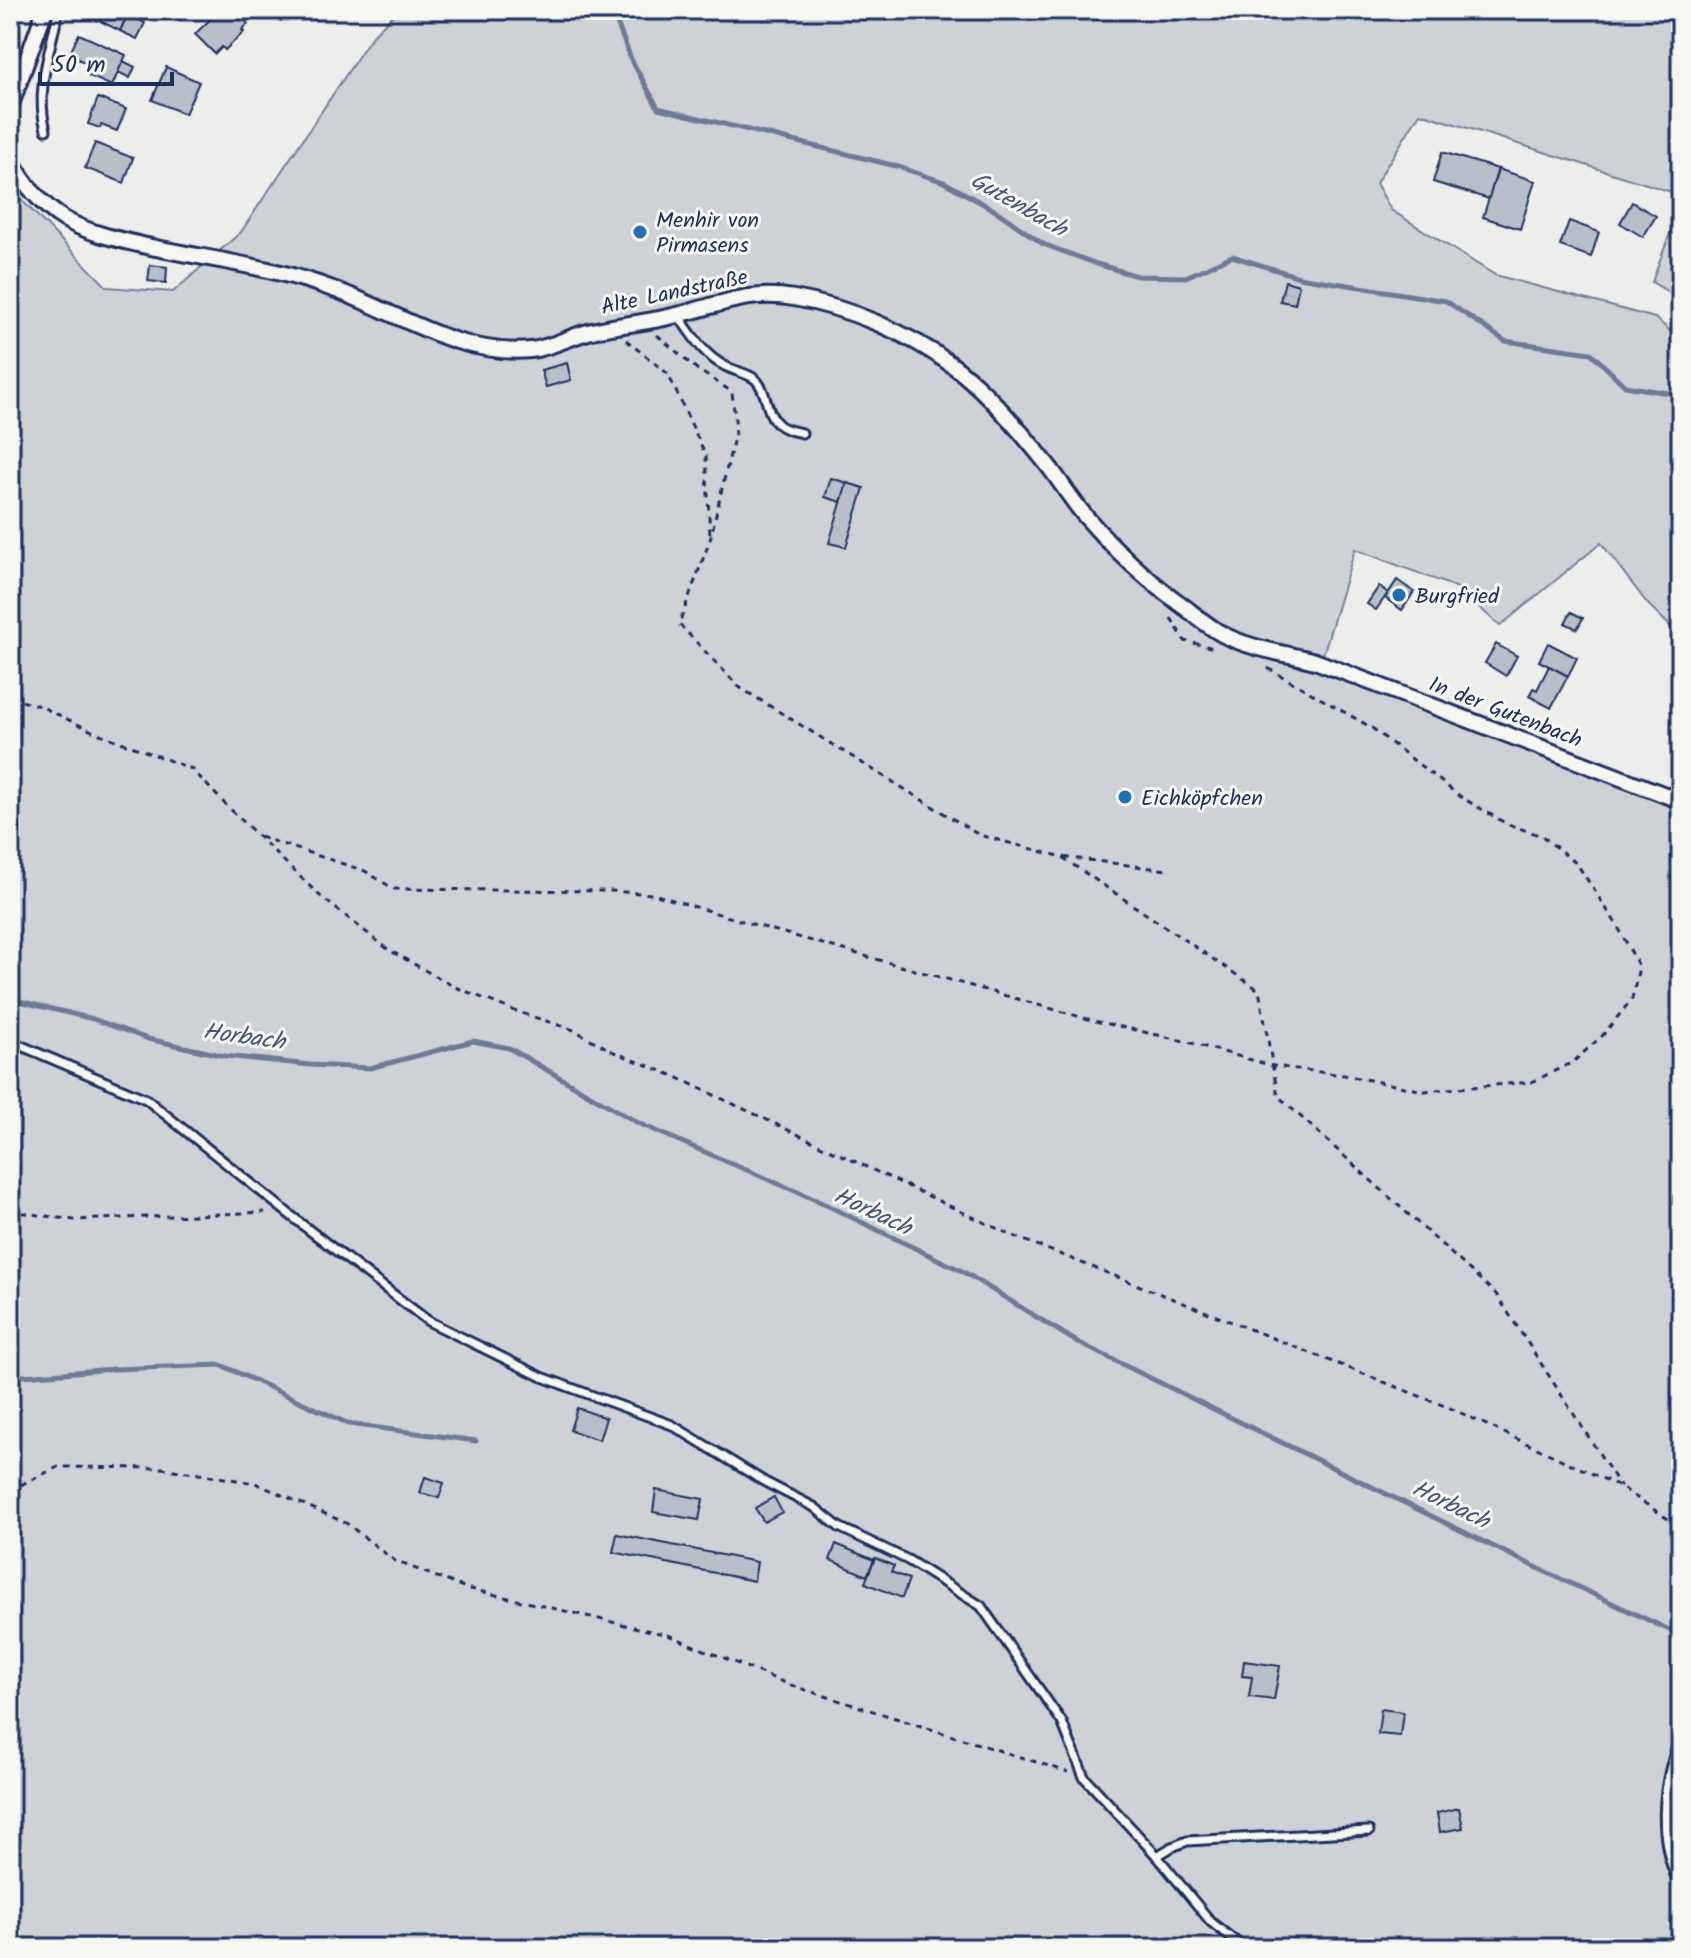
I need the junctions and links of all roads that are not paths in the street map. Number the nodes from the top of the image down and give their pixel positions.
1 (52, 11) edge
2 (10, 107) edge
3 (46, 130) dead end
4 (10, 158) edge
5 (678, 315) junction
6 (802, 433) dead end
7 (1315, 661) joint
8 (1681, 801) edge
9 (10, 1041) edge
10 (1681, 1746) edge
11 (1369, 1831) dead end
12 (1157, 1856) junction
13 (1681, 1880) edge
14 (1244, 1948) edge

1 - 2 street
1 - 3 lane
4 - 5 street, Alte Landstraße
5 - 6 lane
5 - 7 street, Alte Landstraße
7 - 8 street, In der Gutenbach
9 - 12 lane
10 - 13 street
11 - 12 lane
12 - 14 lane

